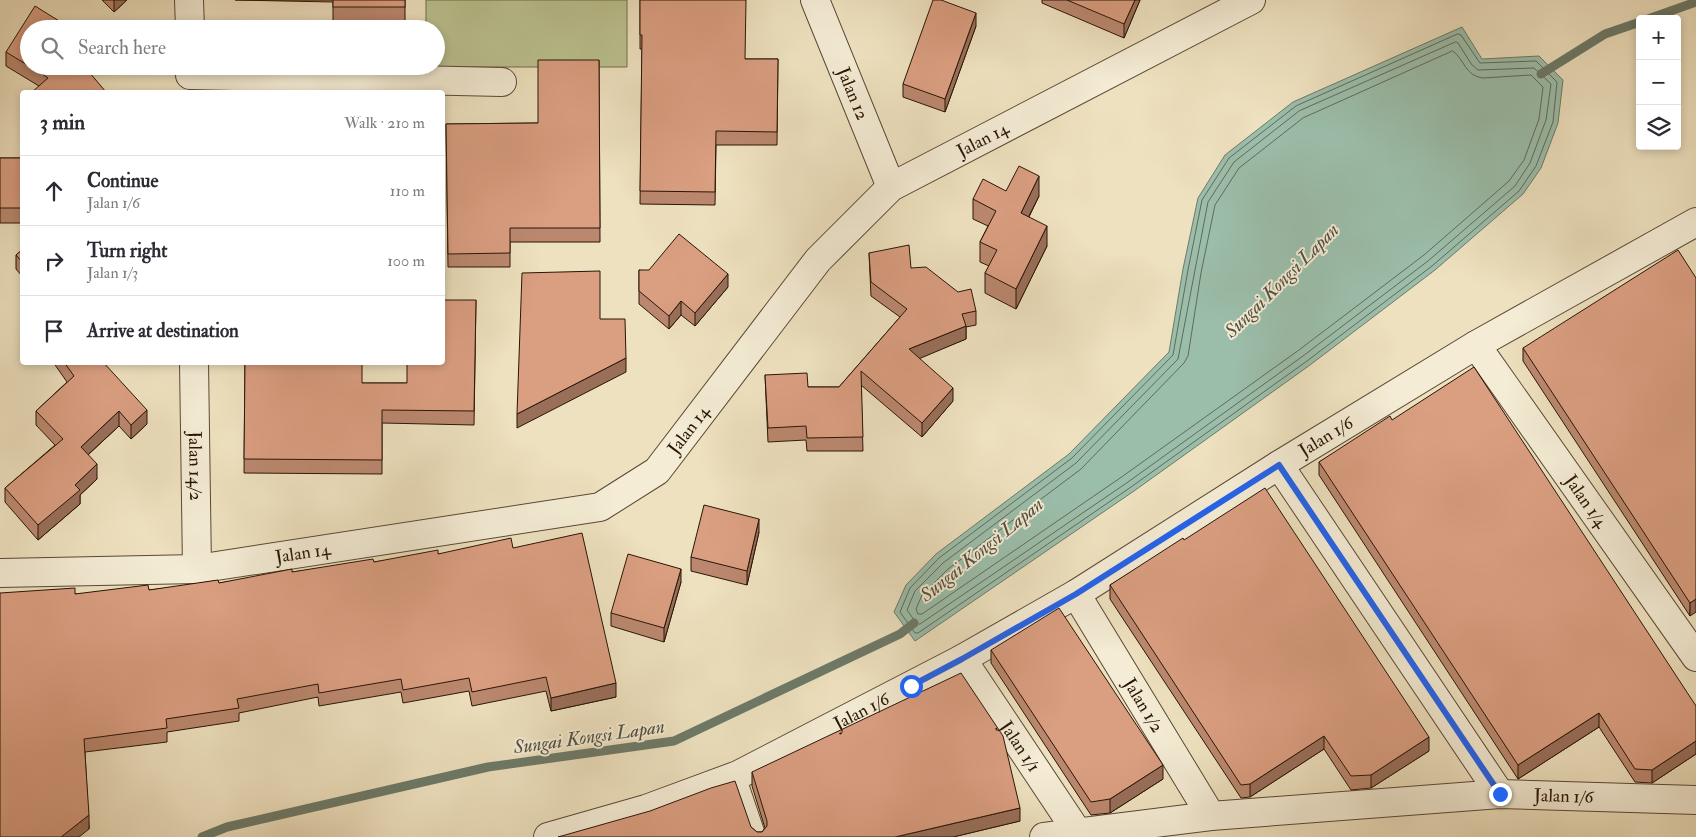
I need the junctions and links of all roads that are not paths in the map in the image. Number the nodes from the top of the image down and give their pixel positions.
1 (189, 0) edge
2 (814, 0) edge
3 (1248, 1) edge
4 (190, 20) edge
5 (190, 78) edge
6 (502, 82) dead end
7 (891, 187) junction
8 (1694, 227) edge
9 (1476, 345) junction
10 (194, 365) edge
11 (1279, 465) junction
12 (196, 569) junction
13 (0, 573) edge
14 (1076, 594) junction
15 (1692, 643) edge
16 (962, 659) junction
17 (738, 775) junction
18 (1500, 794) junction
19 (1696, 800) edge
20 (1210, 816) junction
21 (1078, 833) junction
22 (548, 837) edge
23 (759, 837) edge
24 (1044, 837) edge

1 - 4 street
2 - 7 street, Jalan 12
3 - 7 street, Jalan 14
5 - 6 street
7 - 12 street, Jalan 14
8 - 9 street, Jalan 1/6
9 - 11 street, Jalan 1/6
9 - 15 street, Jalan 1/4
10 - 12 street, Jalan 14/2
11 - 14 street, Jalan 1/6
11 - 18 street
12 - 13 street, Jalan 14
14 - 16 street, Jalan 1/6
14 - 20 street, Jalan 1/2
16 - 17 street, Jalan 1/6
16 - 21 street, Jalan 1/1
17 - 22 street, Jalan 1/6
17 - 23 lane
18 - 19 street, Jalan 1/6
18 - 20 street, Jalan 1/6
20 - 21 street, Jalan 1/6
21 - 24 street, Jalan 1/6

